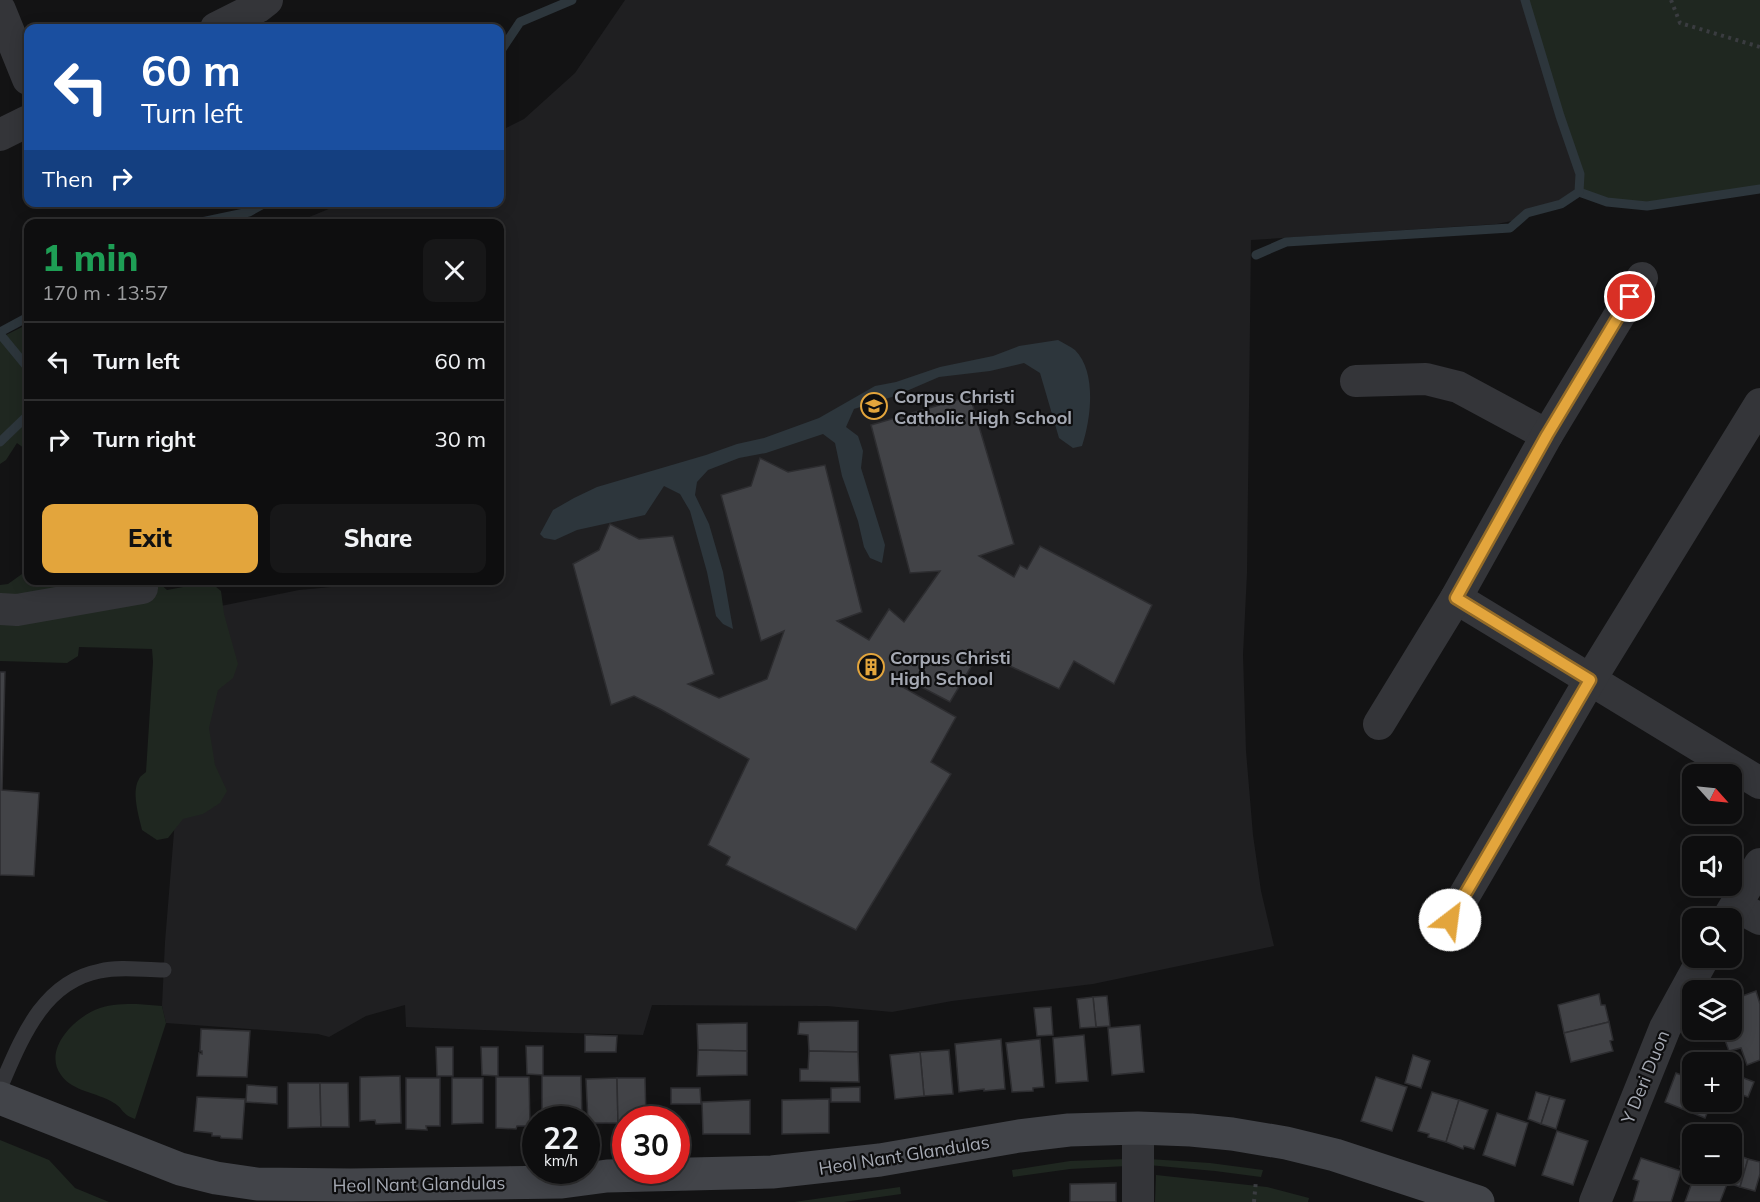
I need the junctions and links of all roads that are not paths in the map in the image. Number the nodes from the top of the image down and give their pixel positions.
1 (267, 0) edge
2 (0, 10) edge
3 (224, 24) edge
4 (24, 69) edge
5 (24, 123) edge
6 (0, 135) edge
7 (1642, 278) dead end
8 (1356, 381) dead end
9 (1760, 404) edge
10 (1547, 435) junction
11 (142, 588) dead end
12 (1456, 598) junction
13 (0, 609) edge
14 (1590, 680) junction
15 (1378, 724) dead end
16 (1760, 783) edge
17 (1760, 864) edge
18 (1742, 911) edge
19 (1450, 920) dead end
20 (1697, 968) edge
21 (164, 970) dead end
22 (0, 1088) edge
23 (0, 1098) edge
24 (1138, 1128) junction
25 (1138, 1202) edge
26 (1478, 1202) edge
27 (1595, 1202) edge

1 - 3 street
2 - 4 street
5 - 6 street
7 - 10 street
8 - 10 street
9 - 14 street
10 - 12 street
11 - 13 street
12 - 14 street
12 - 15 street
14 - 16 street
14 - 19 street
17 - 18 street
20 - 27 street, Y Deri Duon
21 - 22 lane
23 - 24 street, Heol Nant Glandulas
24 - 25 street
24 - 26 street, Heol Nant Glandulas

